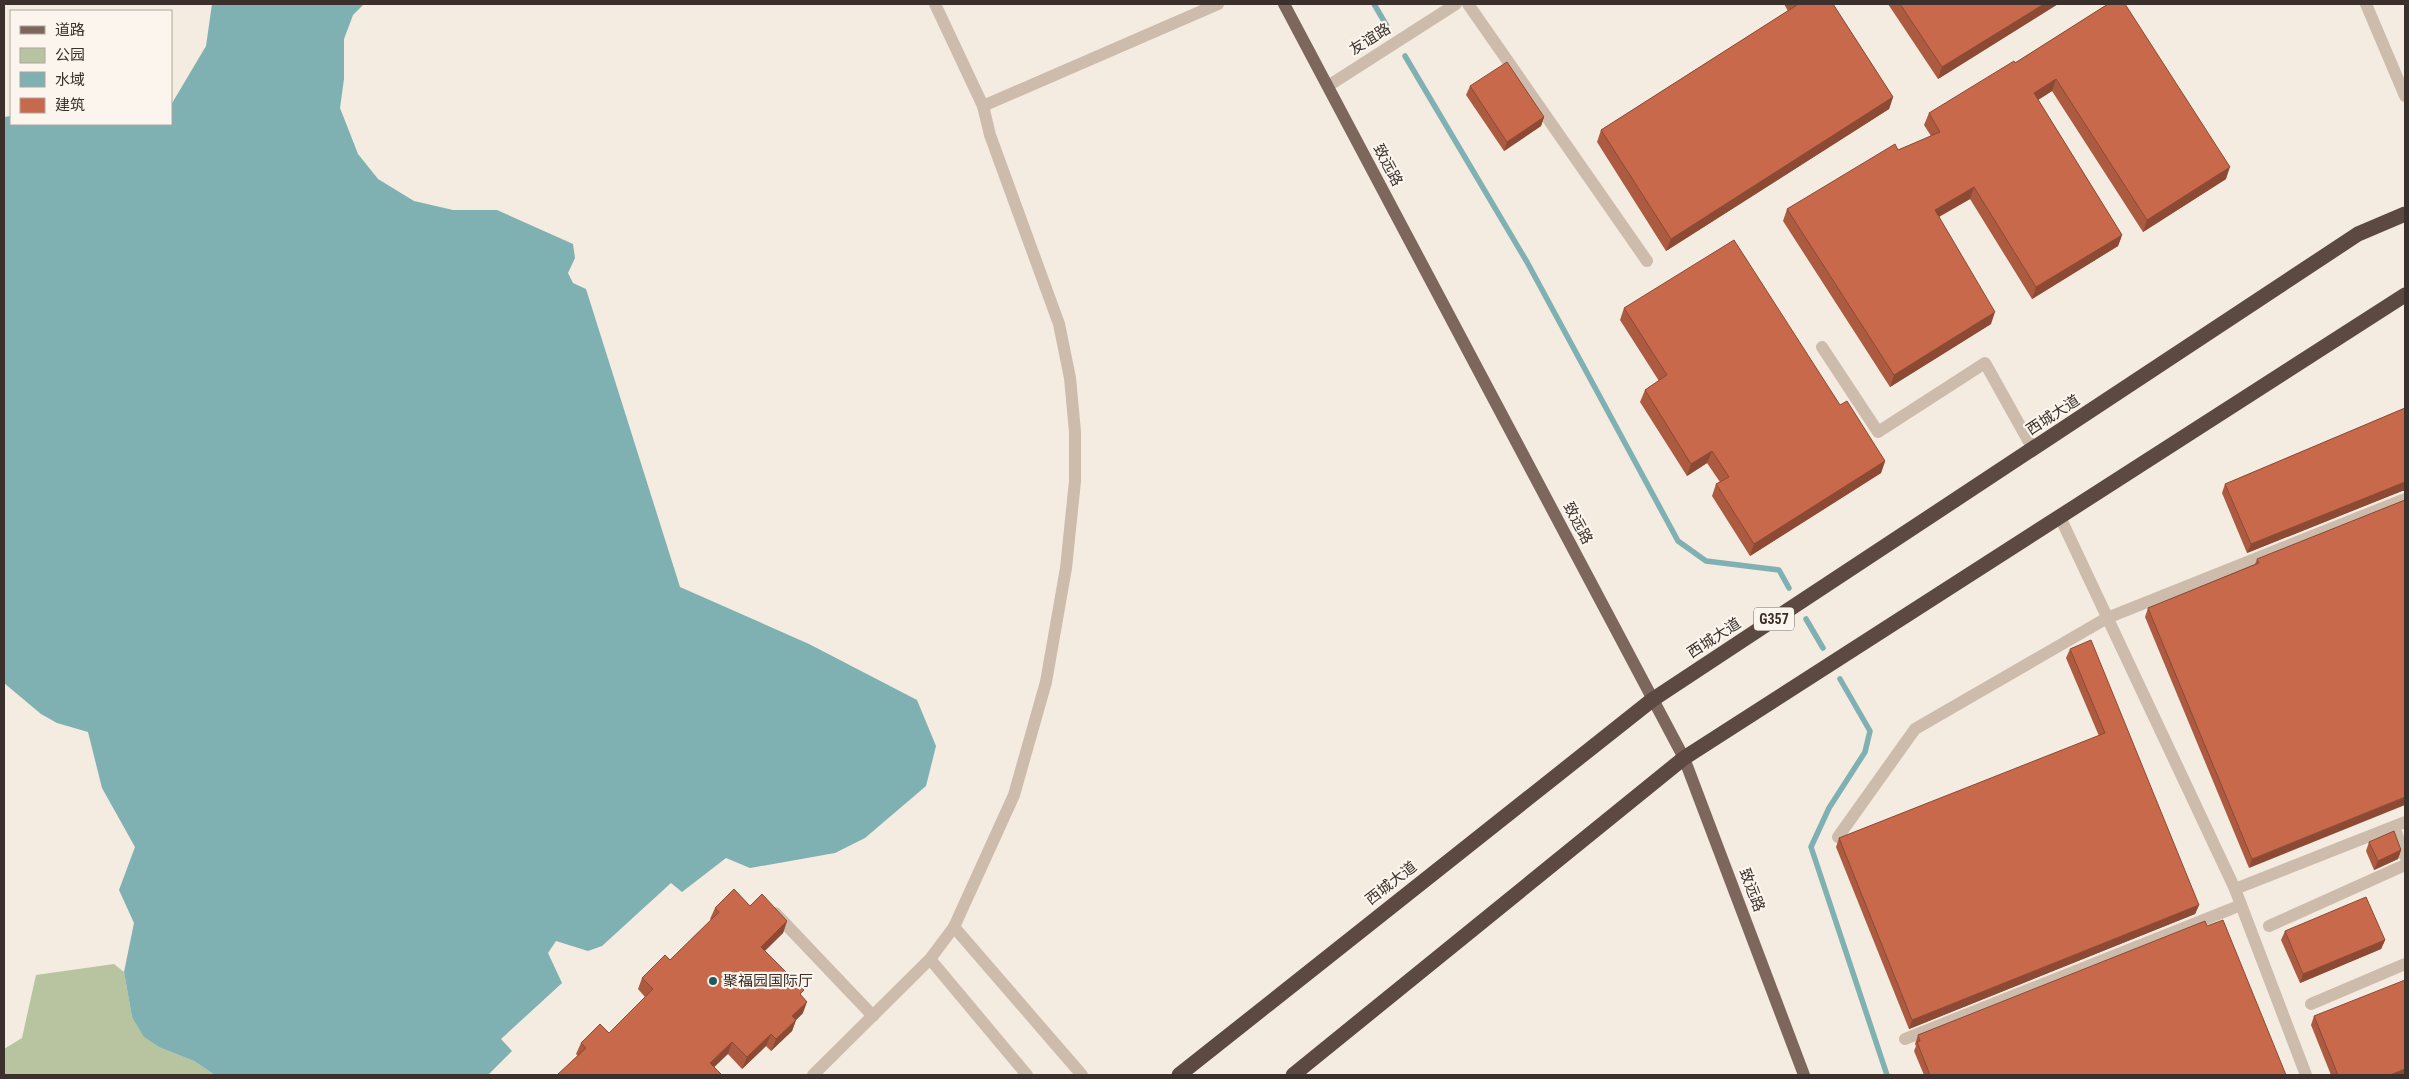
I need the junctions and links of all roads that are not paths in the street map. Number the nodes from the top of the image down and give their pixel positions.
1 (935, 4) edge
2 (1218, 4) edge
3 (1284, 4) edge
4 (1456, 4) edge
5 (1468, 4) edge
6 (2366, 4) edge
7 (1328, 86) junction
8 (2405, 96) edge
9 (984, 106) junction
10 (2405, 214) edge
11 (1647, 261) dead end
12 (2405, 295) edge
13 (1822, 347) dead end
14 (2033, 449) junction
15 (2405, 500) edge
16 (2060, 516) junction
17 (2107, 618) junction
18 (1652, 700) junction
19 (1684, 758) junction
20 (2399, 824) edge
21 (1838, 837) edge
22 (2405, 856) edge
23 (2405, 865) edge
24 (2235, 889) junction
25 (2241, 905) junction
26 (774, 912) edge
27 (2269, 926) dead end
28 (954, 927) junction
29 (930, 959) junction
30 (2405, 964) edge
31 (2310, 1004) dead end
32 (873, 1016) junction
33 (1905, 1039) dead end
34 (813, 1075) edge
35 (1027, 1075) edge
36 (1082, 1075) edge
37 (1179, 1075) edge
38 (1293, 1075) edge
39 (1804, 1075) edge
40 (2306, 1075) edge

1 - 9 street
2 - 9 street
3 - 7 main road, 致远路
4 - 7 street, 友谊路
5 - 11 street
6 - 8 street
7 - 18 main road, 致远路
9 - 28 street
10 - 14 highway, 西城大道 / G357
12 - 16 highway
13 - 14 street
14 - 18 highway, 西城大道 / G357
15 - 17 street
16 - 17 street
16 - 19 highway
17 - 21 street
17 - 24 street
18 - 19 main road, 致远路
18 - 37 highway, 西城大道 / G357
19 - 38 highway
19 - 39 main road, 致远路
20 - 22 street
20 - 24 street
23 - 27 street
24 - 25 street
25 - 33 street
25 - 40 street
26 - 32 street
28 - 29 street
28 - 36 street
29 - 32 street
29 - 35 street
30 - 31 street
32 - 34 street

